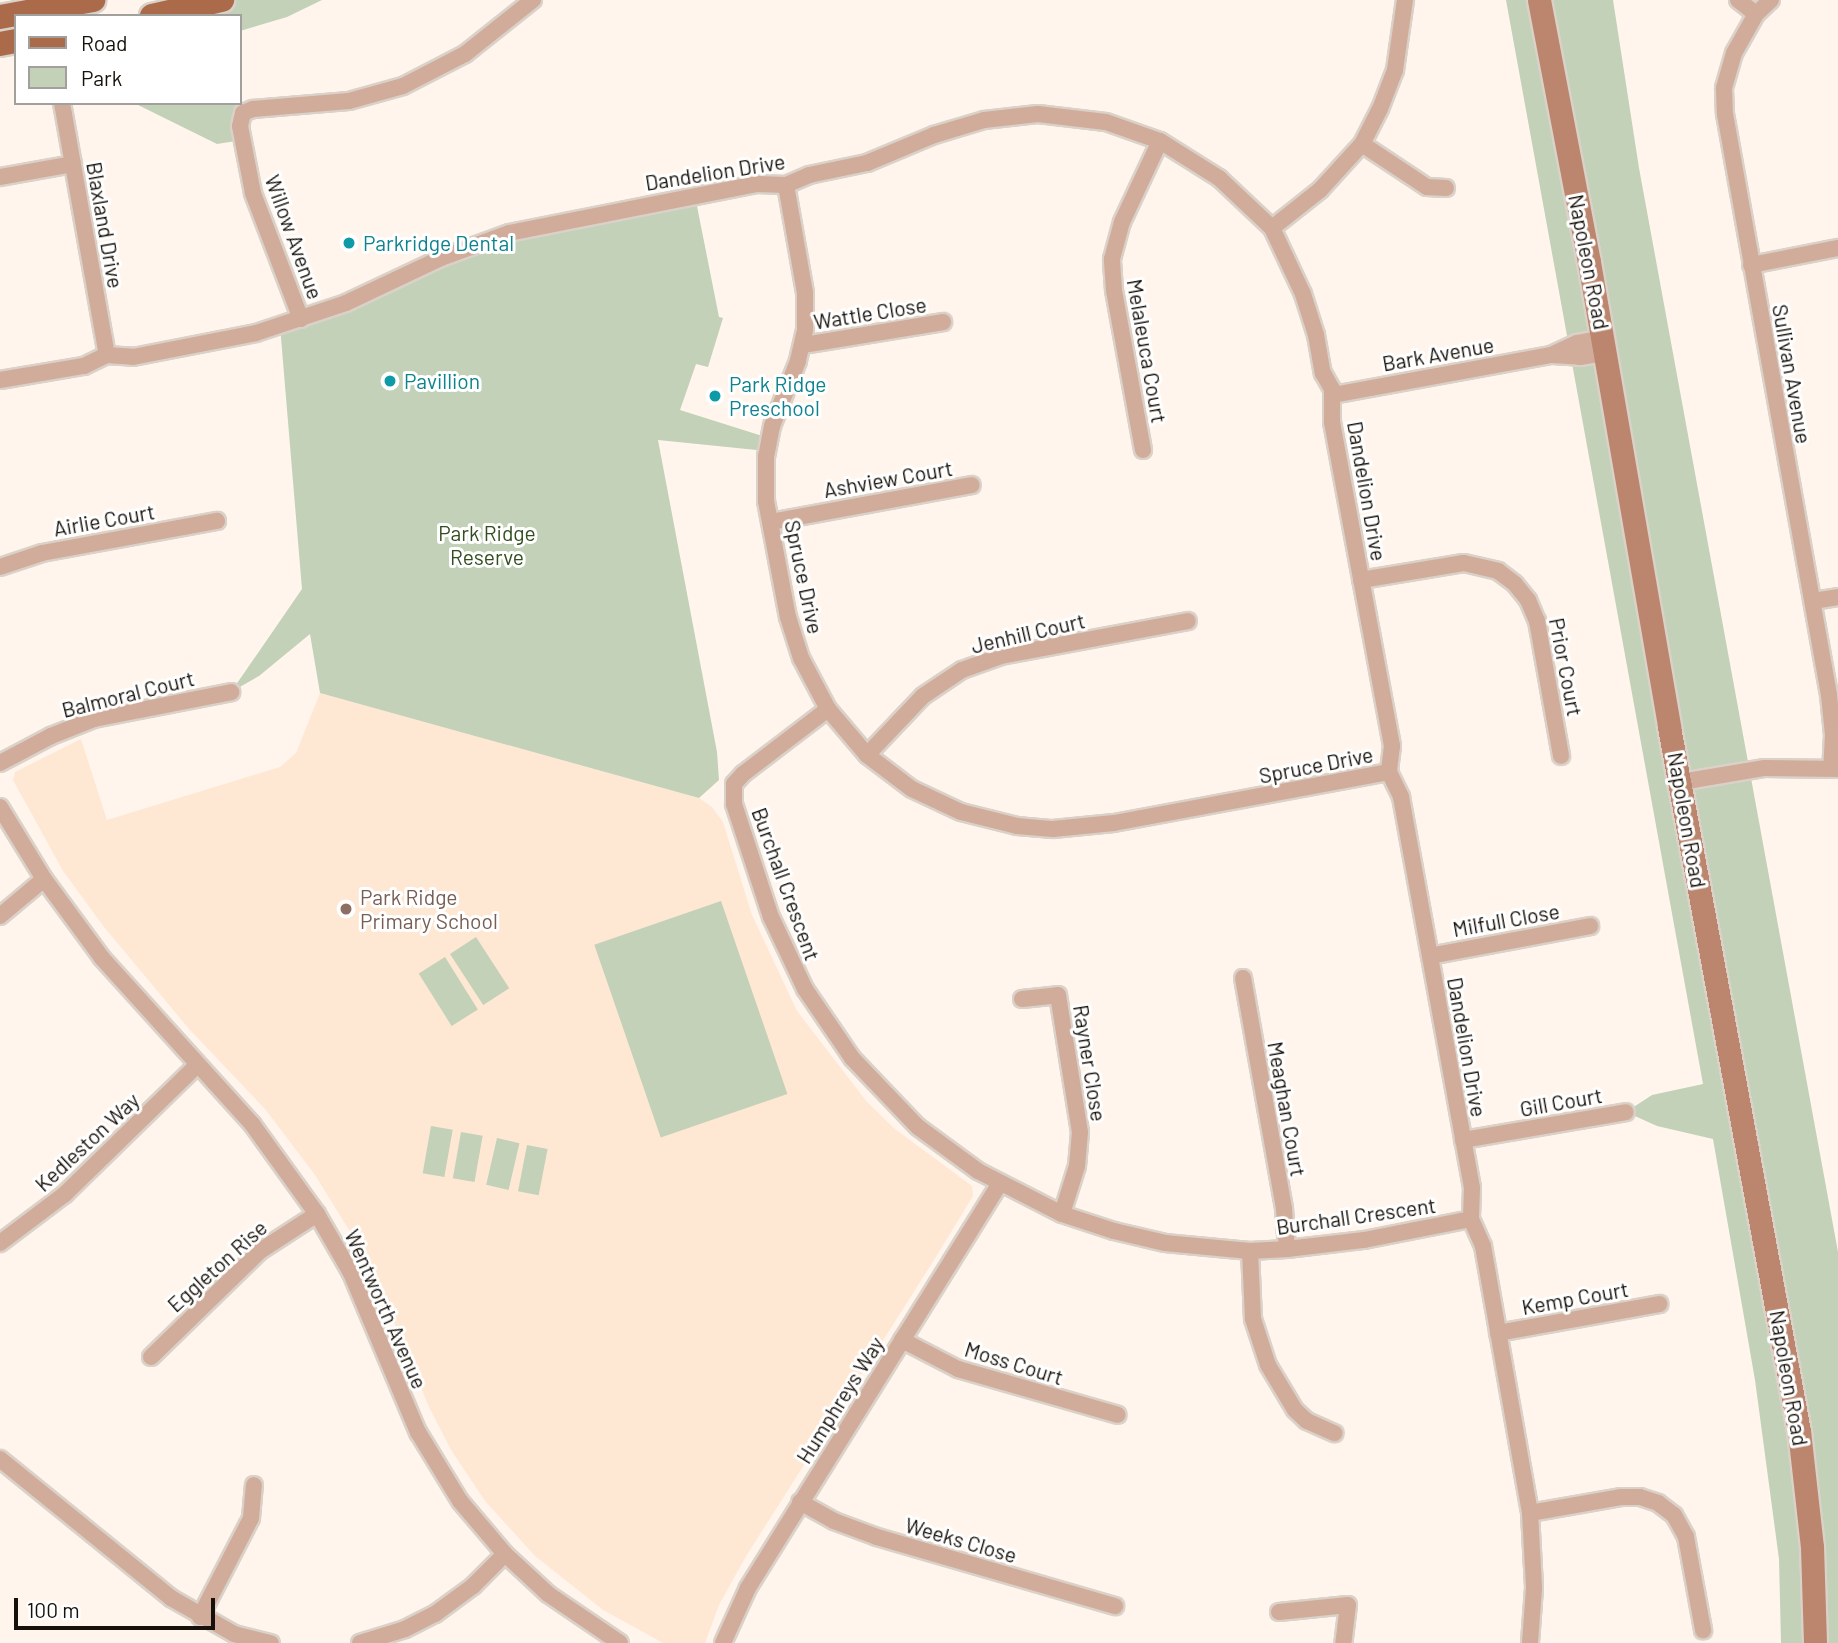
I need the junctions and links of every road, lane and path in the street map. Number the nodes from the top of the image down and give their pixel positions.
1 (93, 0) edge
2 (222, 0) edge
3 (533, 0) edge
4 (1405, 0) edge
5 (1539, 0) edge
6 (1738, 0) edge
7 (1771, 0) edge
8 (44, 12) edge
9 (26, 14) edge
10 (161, 14) edge
11 (1756, 14) junction
12 (62, 105) edge
13 (1160, 141) junction
14 (1362, 144) junction
15 (73, 164) junction
16 (0, 177) edge
17 (786, 185) junction
18 (1446, 188) dead end
19 (1272, 228) junction
20 (1838, 248) edge
21 (1751, 265) junction
22 (301, 319) junction
23 (943, 322) dead end
24 (803, 345) junction
25 (1604, 345) junction
26 (107, 355) junction
27 (0, 380) edge
28 (1333, 395) junction
29 (1143, 450) dead end
30 (972, 485) dead end
31 (217, 521) dead end
32 (771, 522) junction
33 (0, 568) edge
34 (1361, 580) junction
35 (1838, 597) edge
36 (1813, 601) junction
37 (1188, 621) dead end
38 (231, 692) dead end
39 (828, 709) junction
40 (867, 755) junction
41 (1561, 756) dead end
42 (0, 764) edge
43 (1834, 768) edge
44 (1389, 772) junction
45 (1682, 782) junction
46 (0, 807) edge
47 (44, 879) junction
48 (0, 916) edge
49 (1590, 926) dead end
50 (1430, 956) junction
51 (1243, 978) dead end
52 (1021, 999) dead end
53 (197, 1065) junction
54 (1626, 1112) dead end
55 (1463, 1140) junction
56 (1000, 1184) junction
57 (317, 1214) junction
58 (1062, 1214) junction
59 (1471, 1219) junction
60 (0, 1243) edge
61 (1287, 1249) junction
62 (1250, 1251) junction
63 (1659, 1304) dead end
64 (1498, 1333) junction
65 (902, 1340) junction
66 (151, 1357) dead end
67 (1118, 1415) dead end
68 (1334, 1433) dead end
69 (2, 1464) edge
70 (254, 1485) dead end
71 (800, 1502) junction
72 (1530, 1513) junction
73 (505, 1554) junction
74 (1115, 1606) dead end
75 (1279, 1612) dead end
76 (200, 1617) junction
77 (1703, 1630) dead end
78 (233, 1638) edge
79 (378, 1641) edge
80 (271, 1643) edge
81 (360, 1643) edge
82 (620, 1643) edge
83 (723, 1643) edge
84 (1343, 1643) edge
85 (1530, 1643) edge
86 (1815, 1643) edge

1 - 8 main road
2 - 10 main road
3 - 22 street, Willow Avenue
4 - 14 street
5 - 25 main road, Napoleon Road
6 - 11 street
7 - 11 street, Sullivan Avenue
8 - 9 main road
11 - 21 street, Sullivan Avenue
12 - 15 street, Blaxland Drive
13 - 17 street, Dandelion Drive
13 - 19 street, Dandelion Drive
13 - 29 street, Melaleuca Court
14 - 18 street
14 - 19 street
15 - 16 street
15 - 26 street, Blaxland Drive
17 - 22 street, Dandelion Drive
17 - 24 street, Spruce Drive
19 - 28 street, Dandelion Drive
20 - 21 street
21 - 36 street, Sullivan Avenue
22 - 26 street, Dandelion Drive
23 - 24 street, Wattle Close
24 - 32 street, Spruce Drive
25 - 28 street, Bark Avenue
25 - 45 main road, Napoleon Road
26 - 27 street, Dandelion Drive
28 - 34 street, Dandelion Drive
30 - 32 street, Ashview Court
31 - 33 street, Airlie Court
32 - 39 street, Spruce Drive
34 - 41 street, Prior Court
34 - 44 street, Dandelion Drive
35 - 36 street
36 - 43 street, Sullivan Avenue
37 - 40 street, Jenhill Court
38 - 42 street, Balmoral Court
39 - 40 street, Spruce Drive
39 - 56 street, Burchall Crescent
40 - 44 street, Spruce Drive
43 - 45 street
44 - 50 street, Dandelion Drive
45 - 86 main road, Napoleon Road
46 - 47 street, Wentworth Avenue
47 - 48 street
47 - 53 street, Wentworth Avenue
49 - 50 street, Milfull Close
50 - 55 street, Dandelion Drive
51 - 61 street, Meaghan Court
52 - 58 street, Rayner Close
53 - 57 street, Wentworth Avenue
53 - 60 street, Kedleston Way
54 - 55 street, Gill Court
55 - 59 street, Dandelion Drive
56 - 58 street, Burchall Crescent
56 - 65 street, Humphreys Way
57 - 66 street, Eggleton Rise
57 - 73 street, Wentworth Avenue
58 - 62 street, Burchall Crescent
59 - 61 street, Burchall Crescent
59 - 64 street, Dandelion Drive
61 - 62 street, Burchall Crescent
62 - 68 street
63 - 64 street, Kemp Court
64 - 72 street, Dandelion Drive
65 - 67 street, Moss Court
65 - 71 street, Humphreys Way
69 - 76 street
70 - 76 street
71 - 74 street, Weeks Close
71 - 83 street, Humphreys Way
72 - 77 street
72 - 85 street, Dandelion Drive
73 - 79 street
73 - 82 street, Wentworth Avenue
75 - 84 street
76 - 78 street
78 - 80 street
79 - 81 street

